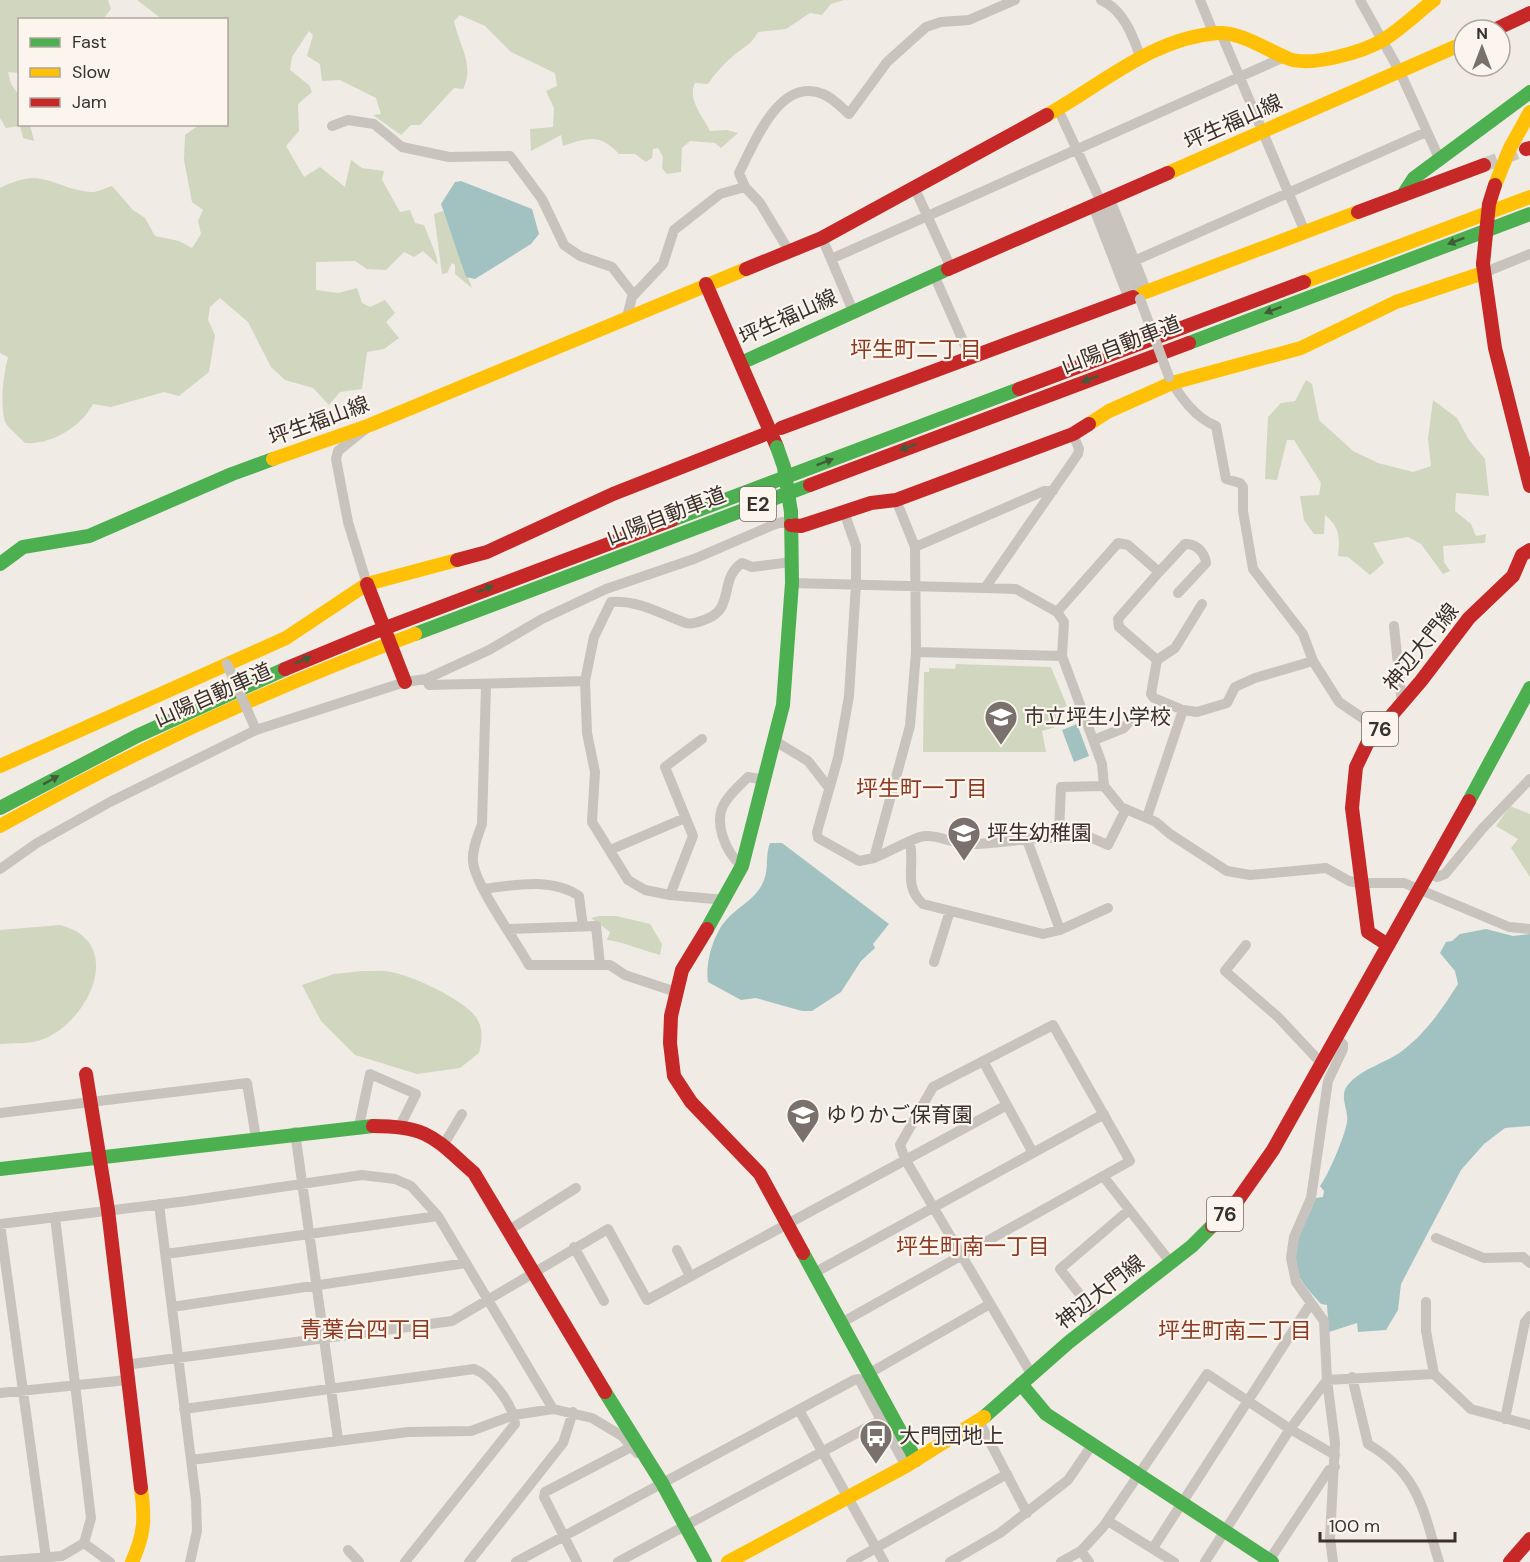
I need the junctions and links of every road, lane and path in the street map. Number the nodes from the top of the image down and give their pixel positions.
1 (1015, 0) edge
2 (1101, 0) edge
3 (1200, 0) edge
4 (1360, 0) edge
5 (1434, 0) edge
6 (1530, 13) edge
7 (1512, 22) edge
8 (1217, 33) junction
9 (1383, 40) junction
10 (1452, 48) edge
11 (1140, 56) junction
12 (1282, 57) junction
13 (1400, 72) junction
14 (1240, 78) junction
15 (1530, 92) edge
16 (1058, 109) junction
17 (1530, 112) edge
18 (332, 126) dead end
19 (1262, 131) junction
20 (1426, 132) junction
21 (1078, 151) junction
22 (1439, 158) junction
23 (1484, 165) tunnel mouth
24 (1426, 168) junction
25 (1433, 184) junction
26 (745, 187) junction
27 (915, 189) junction
28 (1288, 193) junction
29 (1403, 195) junction
30 (1530, 197) edge
31 (1101, 202) junction
32 (1530, 213) edge
33 (928, 218) junction
34 (1305, 232) junction
35 (822, 238) junction
36 (789, 251) junction
37 (1530, 254) edge
38 (831, 259) junction
39 (1134, 261) junction
40 (951, 268) junction
41 (1483, 268) junction
42 (934, 274) junction
43 (706, 284) junction
44 (1138, 296) junction
45 (632, 297) junction
46 (853, 311) junction
47 (627, 317) junction
48 (971, 359) junction
49 (741, 363) junction
50 (1170, 380) junction
51 (370, 425) junction
52 (781, 428) dead end
53 (1073, 434) junction
54 (763, 435) dead end
55 (1530, 486) edge
56 (1053, 491) junction
57 (896, 500) junction
58 (844, 512) junction
59 (791, 519) junction
60 (915, 547) junction
61 (1530, 550) edge
62 (791, 562) junction
63 (0, 564) edge
64 (1159, 572) junction
65 (792, 583) junction
66 (367, 584) junction
67 (856, 584) junction
68 (916, 586) junction
69 (985, 588) junction
70 (606, 589) junction
71 (1178, 593) dead end
72 (611, 602) junction
73 (1202, 604) dead end
74 (1057, 612) junction
75 (1394, 626) dead end
76 (916, 652) junction
77 (1062, 656) junction
78 (1157, 660) junction
79 (1313, 661) junction
80 (227, 664) junction
81 (426, 679) junction
82 (585, 681) junction
83 (405, 682) junction
84 (486, 686) junction
85 (1530, 688) edge
86 (1402, 704) junction
87 (1183, 710) junction
88 (1133, 718) dead end
89 (256, 730) junction
90 (1380, 730) junction
91 (702, 739) dead end
92 (1094, 740) junction
93 (775, 741) junction
94 (0, 766) edge
95 (1530, 779) edge
96 (765, 780) junction
97 (1104, 786) junction
98 (829, 788) junction
99 (0, 808) edge
100 (1126, 809) junction
101 (1147, 817) junction
102 (685, 818) junction
103 (0, 826) edge
104 (1057, 836) junction
105 (1026, 837) junction
106 (910, 843) junction
107 (610, 850) junction
108 (873, 858) junction
109 (742, 866) junction
110 (0, 869) edge
111 (1429, 873) junction
112 (1360, 883) junction
113 (483, 889) junction
114 (1419, 890) junction
115 (670, 896) junction
116 (725, 900) junction
117 (1108, 908) dead end
118 (950, 911) junction
119 (583, 927) junction
120 (1530, 928) edge
121 (508, 929) junction
122 (1060, 930) junction
123 (1246, 945) dead end
124 (1388, 945) junction
125 (934, 962) dead end
126 (600, 965) junction
127 (676, 992) junction
128 (1336, 1038) junction
129 (983, 1061) junction
130 (1322, 1064) junction
131 (86, 1074) dead end
132 (90, 1100) junction
133 (1007, 1105) junction
134 (0, 1113) edge
135 (462, 1114) dead end
136 (1104, 1114) junction
137 (359, 1126) junction
138 (400, 1126) junction
139 (295, 1132) junction
140 (256, 1138) junction
141 (444, 1144) junction
142 (1033, 1153) junction
143 (100, 1157) junction
144 (905, 1159) junction
145 (0, 1169) edge
146 (1103, 1176) junction
147 (303, 1183) junction
148 (576, 1188) dead end
149 (159, 1204) junction
150 (933, 1207) junction
151 (108, 1210) junction
152 (1129, 1210) junction
153 (438, 1216) junction
154 (55, 1217) junction
155 (786, 1223) junction
156 (0, 1224) edge
157 (509, 1230) junction
158 (310, 1233) junction
159 (1436, 1238) dead end
160 (574, 1247) junction
161 (677, 1250) dead end
162 (166, 1254) junction
163 (961, 1255) junction
164 (1528, 1257) edge
165 (466, 1263) junction
166 (1172, 1263) junction
167 (814, 1273) junction
168 (535, 1274) junction
169 (690, 1276) junction
170 (317, 1284) junction
171 (489, 1300) junction
172 (604, 1301) dead end
173 (1426, 1302) dead end
174 (1311, 1303) junction
175 (990, 1304) junction
176 (172, 1307) junction
177 (1530, 1316) edge
178 (1099, 1319) junction
179 (841, 1323) junction
180 (324, 1337) junction
181 (180, 1358) junction
182 (125, 1365) junction
183 (868, 1374) junction
184 (1434, 1374) junction
185 (1032, 1375) junction
186 (1352, 1377) junction
187 (127, 1380) junction
188 (1327, 1380) junction
189 (75, 1384) junction
190 (1021, 1384) junction
191 (331, 1389) junction
192 (24, 1390) junction
193 (0, 1393) edge
194 (1248, 1400) junction
195 (184, 1409) junction
196 (553, 1409) junction
197 (799, 1410) junction
198 (573, 1412) junction
199 (514, 1415) junction
200 (1505, 1419) junction
201 (881, 1420) junction
202 (979, 1421) junction
203 (1530, 1425) edge
204 (1290, 1429) junction
205 (338, 1439) junction
206 (1092, 1445) junction
207 (631, 1447) junction
208 (821, 1452) junction
209 (1335, 1455) junction
210 (191, 1460) junction
211 (911, 1463) junction
212 (648, 1464) junction
213 (1335, 1467) junction
214 (1007, 1474) junction
215 (1137, 1476) junction
216 (662, 1483) junction
217 (848, 1498) junction
218 (1182, 1504) junction
219 (1027, 1513) junction
220 (1108, 1521) junction
221 (684, 1526) junction
222 (1226, 1532) junction
223 (563, 1537) junction
224 (1530, 1539) edge
225 (84, 1543) junction
226 (1153, 1548) junction
227 (877, 1549) junction
228 (348, 1550) dead end
229 (1081, 1551) junction
230 (46, 1558) junction
231 (0, 1561) edge
232 (1269, 1561) edge
233 (110, 1562) edge
234 (132, 1562) edge
235 (190, 1562) edge
236 (359, 1562) edge
237 (405, 1562) edge
238 (469, 1562) edge
239 (516, 1562) edge
240 (577, 1562) edge
241 (618, 1562) edge
242 (705, 1562) edge
243 (728, 1562) edge
244 (851, 1562) edge
245 (884, 1562) edge
246 (950, 1562) edge
247 (1061, 1562) edge
248 (1089, 1562) edge
249 (1174, 1562) edge
250 (1205, 1562) edge
251 (1333, 1562) edge
252 (1439, 1562) edge
253 (1510, 1562) edge

1 - 26 street
2 - 11 street
3 - 8 street
4 - 9 street
5 - 9 main road
6 - 7 main road
8 - 11 main road
8 - 12 main road
8 - 14 street
9 - 12 main road
9 - 13 street
10 - 13 main road, 坪生福山線
11 - 16 main road
12 - 14 street
13 - 19 main road, 坪生福山線
13 - 20 street
14 - 19 street
14 - 21 street
15 - 22 main road
16 - 21 street
16 - 27 main road
17 - 41 main road, bridge
18 - 45 street
19 - 28 street
19 - 31 main road, 坪生福山線
20 - 22 street
20 - 28 street
21 - 31 street
21 - 33 street
22 - 24 main road
23 - 25 main road
24 - 25 main road
24 - 29 main road
25 - 29 main road
26 - 36 street
26 - 45 street
27 - 33 street
27 - 35 main road
28 - 34 street
28 - 39 street
29 - 34 main road
99 -> 30 main road, 山陽自動車道 / E2
31 - 39 street
31 - 40 main road, 坪生福山線
31 - 44 street
32 -> 103 main road, 山陽自動車道 / E2
33 - 38 street
33 - 40 street
34 - 44 main road
35 - 36 main road
35 - 38 street
36 - 43 main road
37 - 41 street
38 - 46 street
39 - 44 street
40 - 42 main road, 坪生福山線
41 - 50 main road
41 - 55 main road
42 - 46 main road, 坪生福山線
42 - 48 street
43 - 47 main road, 坪生福山線
43 - 49 main road, 坪生福山線
44 - 48 main road
44 - 50 street, bridge
45 - 47 street
46 - 49 main road, 坪生福山線
47 - 51 main road, 坪生福山線
48 - 52 main road
49 - 59 main road, bridge
50 - 53 main road
50 - 79 street
51 - 63 main road, 坪生福山線
51 - 66 street
53 - 56 street
53 - 57 main road
54 - 66 main road
56 - 60 street
56 - 69 street
57 - 58 main road
57 - 60 street
58 - 59 main road
58 - 67 street
59 - 62 main road
59 - 70 street
60 - 68 street
61 - 86 main road, 神辺大門線 / 76
62 - 65 main road
62 - 72 street
64 - 71 street
64 - 74 street
64 - 78 street
65 - 67 street
65 - 93 main road
66 - 80 main road
66 - 83 main road, bridge
67 - 68 street
67 - 98 street
68 - 69 street
68 - 76 street
69 - 74 street
70 - 72 street
70 - 81 street
72 - 82 street
73 - 78 street
74 - 77 street
75 - 86 street
76 - 77 street
76 - 108 street
77 - 92 street
78 - 87 street
79 - 87 street
79 - 90 street
80 - 89 street, bridge
80 - 94 main road
81 - 83 street
81 - 84 street
82 - 84 street
82 - 107 street
83 - 89 street
84 - 113 street
85 - 111 main road, 神辺大門線 / 76
86 - 90 main road, 神辺大門線 / 76
87 - 101 street
88 - 92 street
89 - 110 street
90 - 112 main road, 神辺大門線 / 76
91 - 102 street
92 - 97 street
93 - 96 main road
93 - 98 street
95 - 111 street
96 - 109 main road
96 - 109 street
97 - 100 street
97 - 104 street
98 - 108 street
100 - 101 street
100 - 104 street
101 - 112 street
102 - 107 street
102 - 115 street
104 - 105 street
105 - 106 street
105 - 122 street
106 - 108 street
106 - 118 street
107 - 115 street
109 - 116 main road
111 - 114 main road, 神辺大門線 / 76
112 - 114 street
112 - 124 main road, 神辺大門線 / 76
113 - 119 street
113 - 121 street
114 - 120 street
114 - 124 main road, 神辺大門線 / 76
115 - 116 street
116 - 127 main road
117 - 122 street
118 - 122 street
118 - 125 street
119 - 121 street
119 - 126 street
121 - 126 street
123 - 130 street
124 - 128 main road, 神辺大門線 / 76
126 - 127 street
127 - 155 main road
128 - 130 main road, 神辺大門線 / 76
128 - 174 street
129 - 133 street
129 - 136 street
129 - 144 street
130 - 166 main road, 神辺大門線 / 76
131 - 132 main road
132 - 134 street
132 - 140 street
132 - 143 main road
133 - 142 street
133 - 144 street
135 - 141 street
136 - 142 street
136 - 146 street
137 - 138 main road
137 - 138 street
137 - 139 main road
138 - 141 main road
139 - 140 main road
139 - 147 street
140 - 143 main road
141 - 157 main road
142 - 150 street
143 - 145 main road
143 - 151 main road
144 - 150 street
144 - 155 street
146 - 152 street
146 - 163 street
147 - 149 street
147 - 153 street
147 - 158 street
148 - 157 street
149 - 151 street
149 - 162 street
150 - 163 street
150 - 167 street
151 - 154 street
151 - 182 main road
152 - 166 street
152 - 178 street
153 - 158 street
153 - 165 street
154 - 156 street
154 - 189 street
155 - 167 main road
155 - 169 street
156 - 192 street
157 - 168 main road
158 - 162 street
158 - 170 street
159 - 164 street
160 - 168 street
160 - 169 street
160 - 172 street
161 - 169 street
162 - 176 street
163 - 175 street
163 - 179 street
165 - 170 street
165 - 171 street
166 - 178 main road, 神辺大門線 / 76
167 - 179 main road
168 - 171 street
168 - 212 main road
170 - 176 street
170 - 180 street
171 - 180 street
171 - 196 street
173 - 184 street
174 - 188 street
174 - 194 street
175 - 183 street
175 - 185 street
176 - 181 street
177 - 200 street
178 - 185 main road, 神辺大門線 / 76
179 - 183 main road
180 - 181 street
180 - 191 street
181 - 182 street
181 - 195 street
182 - 187 main road
183 - 211 main road
184 - 186 street
184 - 200 street
185 - 190 main road, 神辺大門線 / 76
186 - 188 street
186 - 252 street
187 - 189 street
187 - 234 main road
188 - 204 street
188 - 209 street
189 - 192 street
189 - 225 street
190 - 202 main road, 神辺大門線 / 76
190 - 206 main road
191 - 195 street
191 - 199 street
191 - 205 street
192 - 193 street
192 - 230 street
194 - 204 street
194 - 215 street
194 - 218 street
195 - 210 street
196 - 198 street
196 - 199 street
197 - 201 street
197 - 208 street
197 - 216 street
198 - 207 street
198 - 238 street
199 - 205 street
199 - 237 street
200 - 203 street
201 - 208 street
201 - 211 street
202 - 211 main road, 神辺大門線 / 76
202 - 214 street
204 - 209 street
204 - 222 street
205 - 210 street
206 - 215 main road
206 - 219 street
207 - 212 street
207 - 223 street
208 - 217 street
208 - 221 street
209 - 213 street
210 - 235 street
211 - 217 main road, 神辺大門線 / 76
212 - 216 main road
213 - 232 street
213 - 251 street
214 - 219 street
214 - 227 street
215 - 218 main road
215 - 220 street
216 - 221 main road
216 - 223 street
217 - 227 street
217 - 243 main road, 神辺大門線 / 76
218 - 222 main road
218 - 226 street
219 - 246 street
220 - 226 street
220 - 229 street
221 - 241 street
221 - 242 main road
222 - 232 main road
222 - 250 street
223 - 239 street
223 - 240 street
224 - 253 main road
225 - 230 street
225 - 233 street
226 - 249 street
227 - 244 street
227 - 245 street
228 - 236 street
229 - 247 street
229 - 248 street
230 - 231 street

